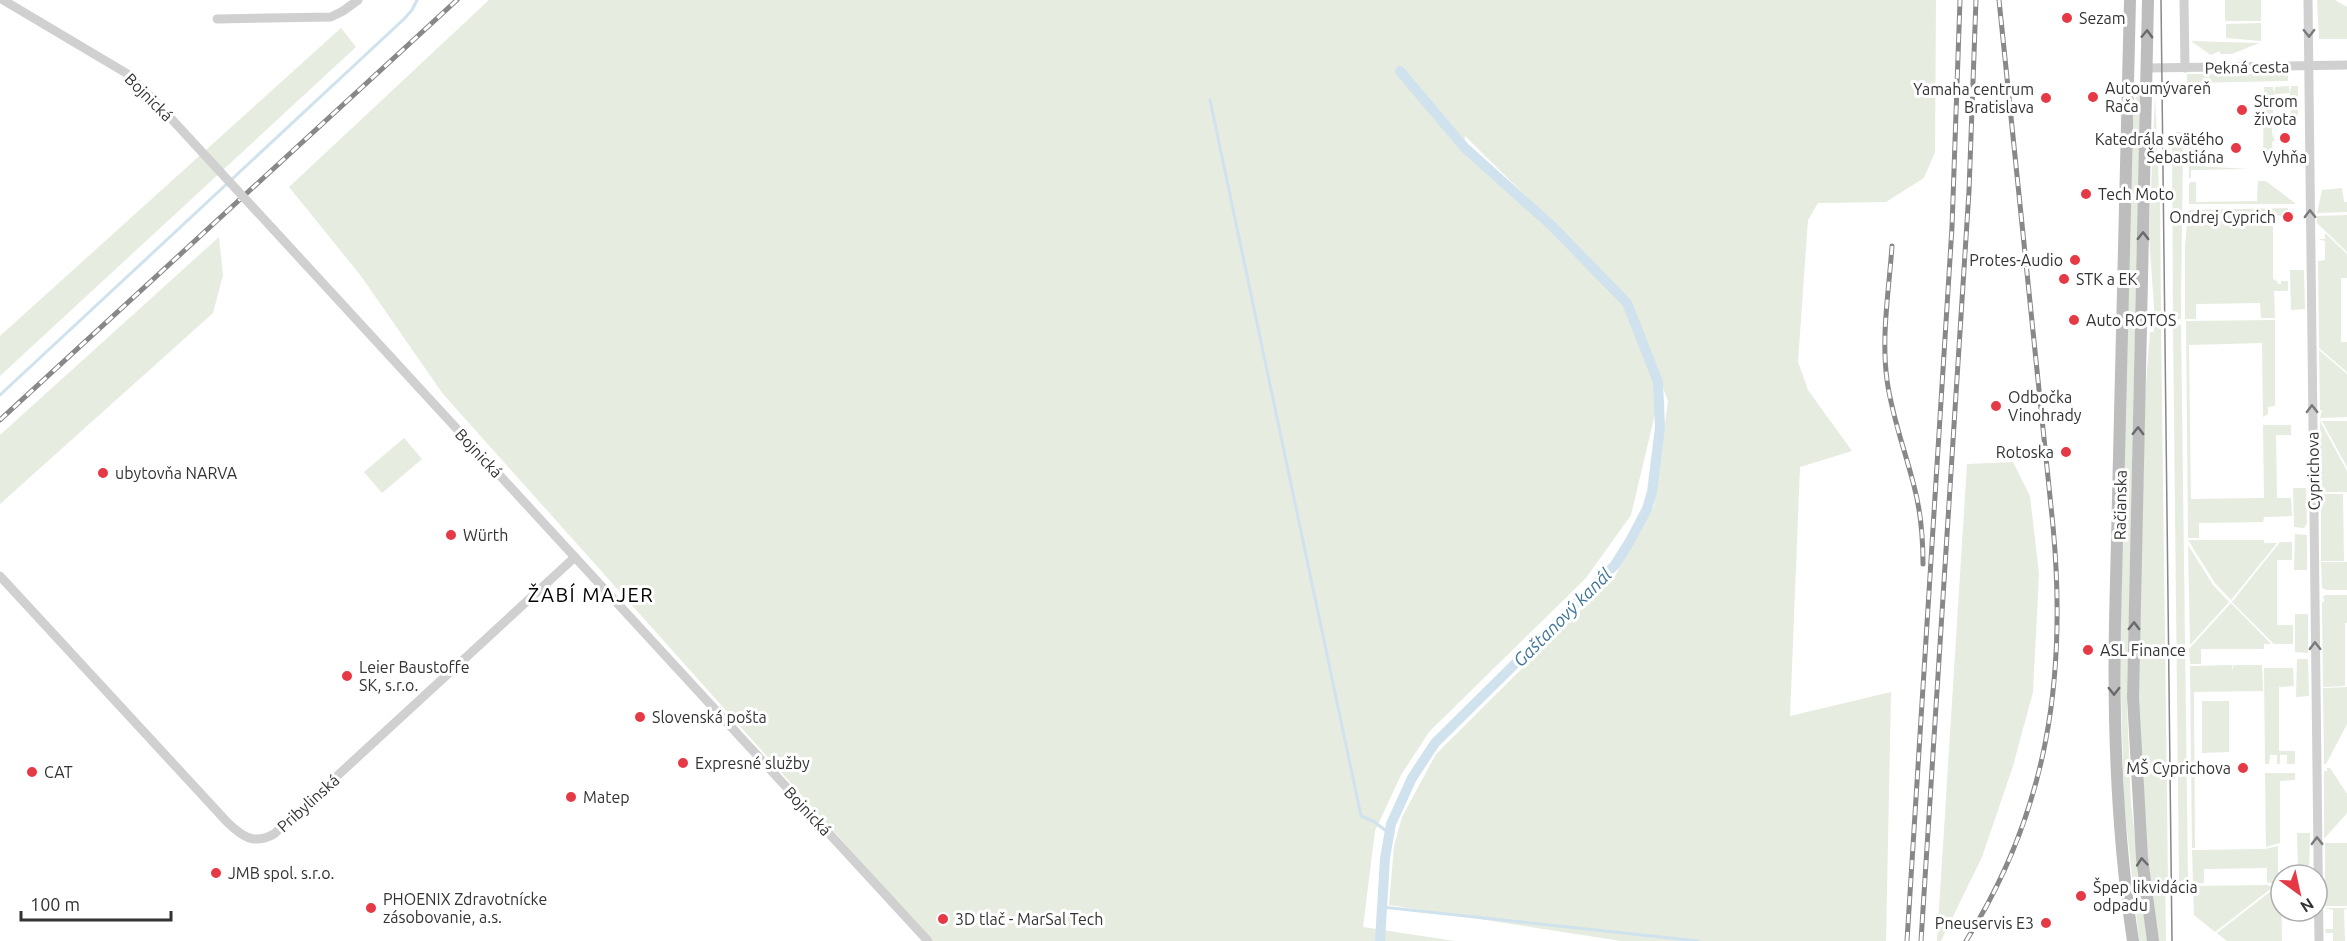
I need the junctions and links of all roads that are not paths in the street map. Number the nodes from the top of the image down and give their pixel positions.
1 (3, 0) edge
2 (358, 0) edge
3 (2130, 0) edge
4 (2148, 0) edge
5 (2184, 0) edge
6 (2308, 0) edge
7 (217, 19) dead end
8 (2128, 39) junction
9 (2347, 65) edge
10 (2309, 66) junction
11 (2146, 68) junction
12 (2185, 68) junction
13 (2128, 91) junction
14 (575, 558) junction
15 (0, 576) edge
16 (928, 941) edge
17 (2133, 941) edge
18 (2152, 941) edge
19 (2319, 941) edge

1 - 14 street, Bojnická, bridge
2 - 7 street
3 - 8 main road, Račianska
11 -> 4 main road, Račianska
5 - 12 street
6 -> 10 street, Cyprichova
8 - 11 main road
8 - 13 main road, Račianska
9 - 10 street, Pekná cesta
10 - 12 street, Pekná cesta
19 -> 10 street, Cyprichova
11 - 12 street, Pekná cesta
11 - 13 main road
18 -> 11 main road, Račianska
13 -> 17 main road, Račianska
14 - 15 street, Pribylinská
14 - 16 street, Bojnická

